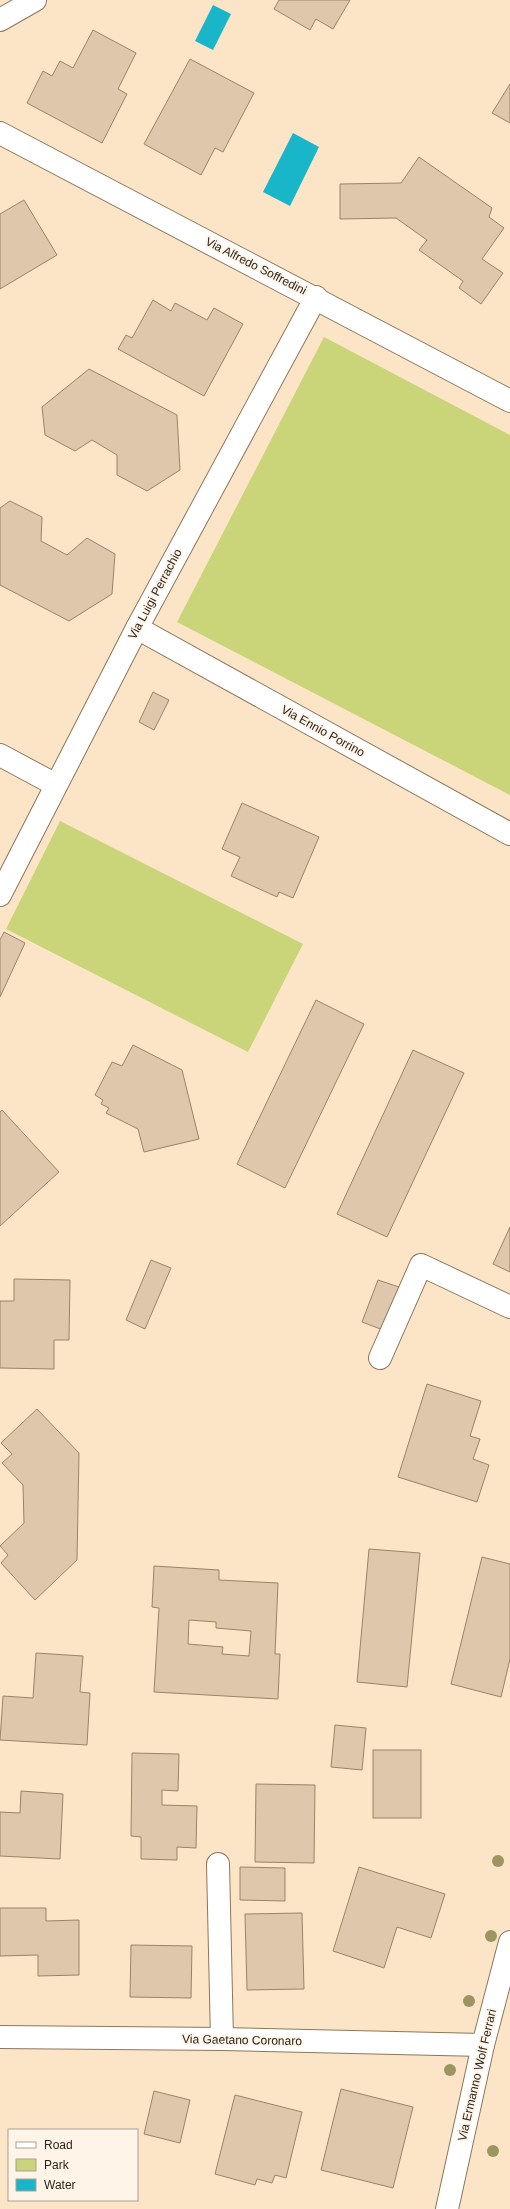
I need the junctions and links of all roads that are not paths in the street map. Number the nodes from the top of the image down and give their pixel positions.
1 (35, 0) edge
2 (0, 20) edge
3 (0, 133) edge
4 (316, 297) junction
5 (510, 401) edge
6 (137, 628) junction
7 (0, 755) edge
8 (56, 785) junction
9 (510, 834) edge
10 (0, 895) edge
11 (510, 1307) edge
12 (380, 1358) dead end
13 (218, 1864) dead end
14 (510, 1942) edge
15 (0, 2037) edge
16 (222, 2039) junction
17 (483, 2045) junction
18 (447, 2209) edge

1 - 2 street
3 - 4 street, Via Alfredo Soffredini
4 - 5 street, Via Alfredo Soffredini
4 - 6 street, Via Luigi Perrachio
6 - 8 street, Via Luigi Perrachio
6 - 9 street, Via Ennio Porrino
7 - 8 street
8 - 10 street, Via Luigi Perrachio
11 - 12 street
13 - 16 street
14 - 17 street, Via Ermanno Wolf Ferrari
15 - 16 street, Via Gaetano Coronaro
16 - 17 street, Via Gaetano Coronaro
17 - 18 street, Via Ermanno Wolf Ferrari

